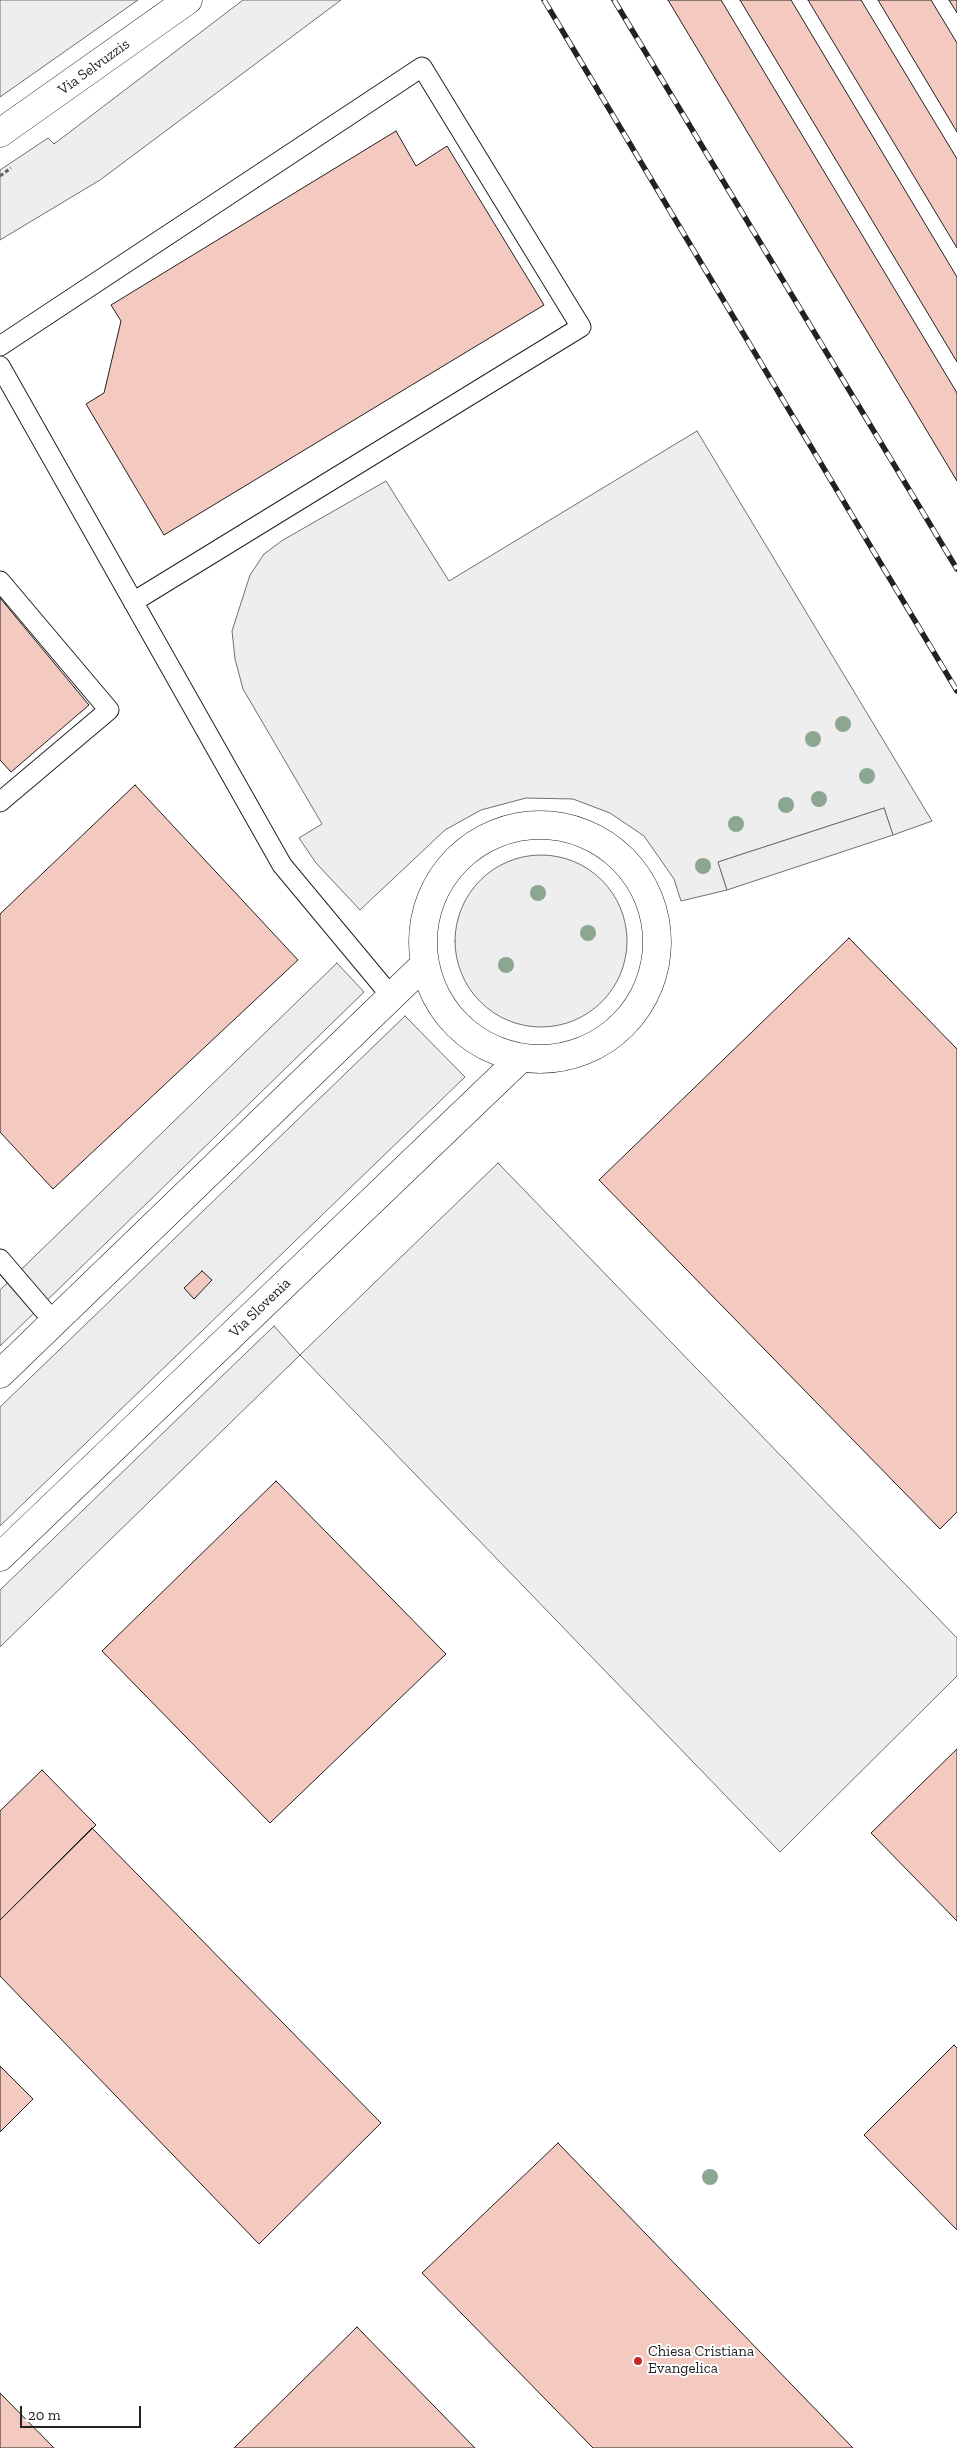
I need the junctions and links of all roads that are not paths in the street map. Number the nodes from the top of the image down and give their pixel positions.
1 (188, 0) edge
2 (0, 133) edge
3 (0, 346) edge
4 (0, 366) edge
5 (0, 581) edge
6 (133, 602) junction
7 (0, 802) edge
8 (424, 964) junction
9 (391, 996) junction
10 (521, 1058) junction
11 (0, 1259) edge
12 (54, 1322) junction
13 (0, 1374) edge
14 (0, 1557) edge

1 - 2 street, Via Selvuzzis
3 - 6 lane
4 - 6 lane
5 - 7 lane
6 - 9 lane
8 - 9 street
8 - 10 street
8 - 10 street
9 - 12 street
10 - 14 street, Via Slovenia
11 - 12 lane
12 - 13 street

